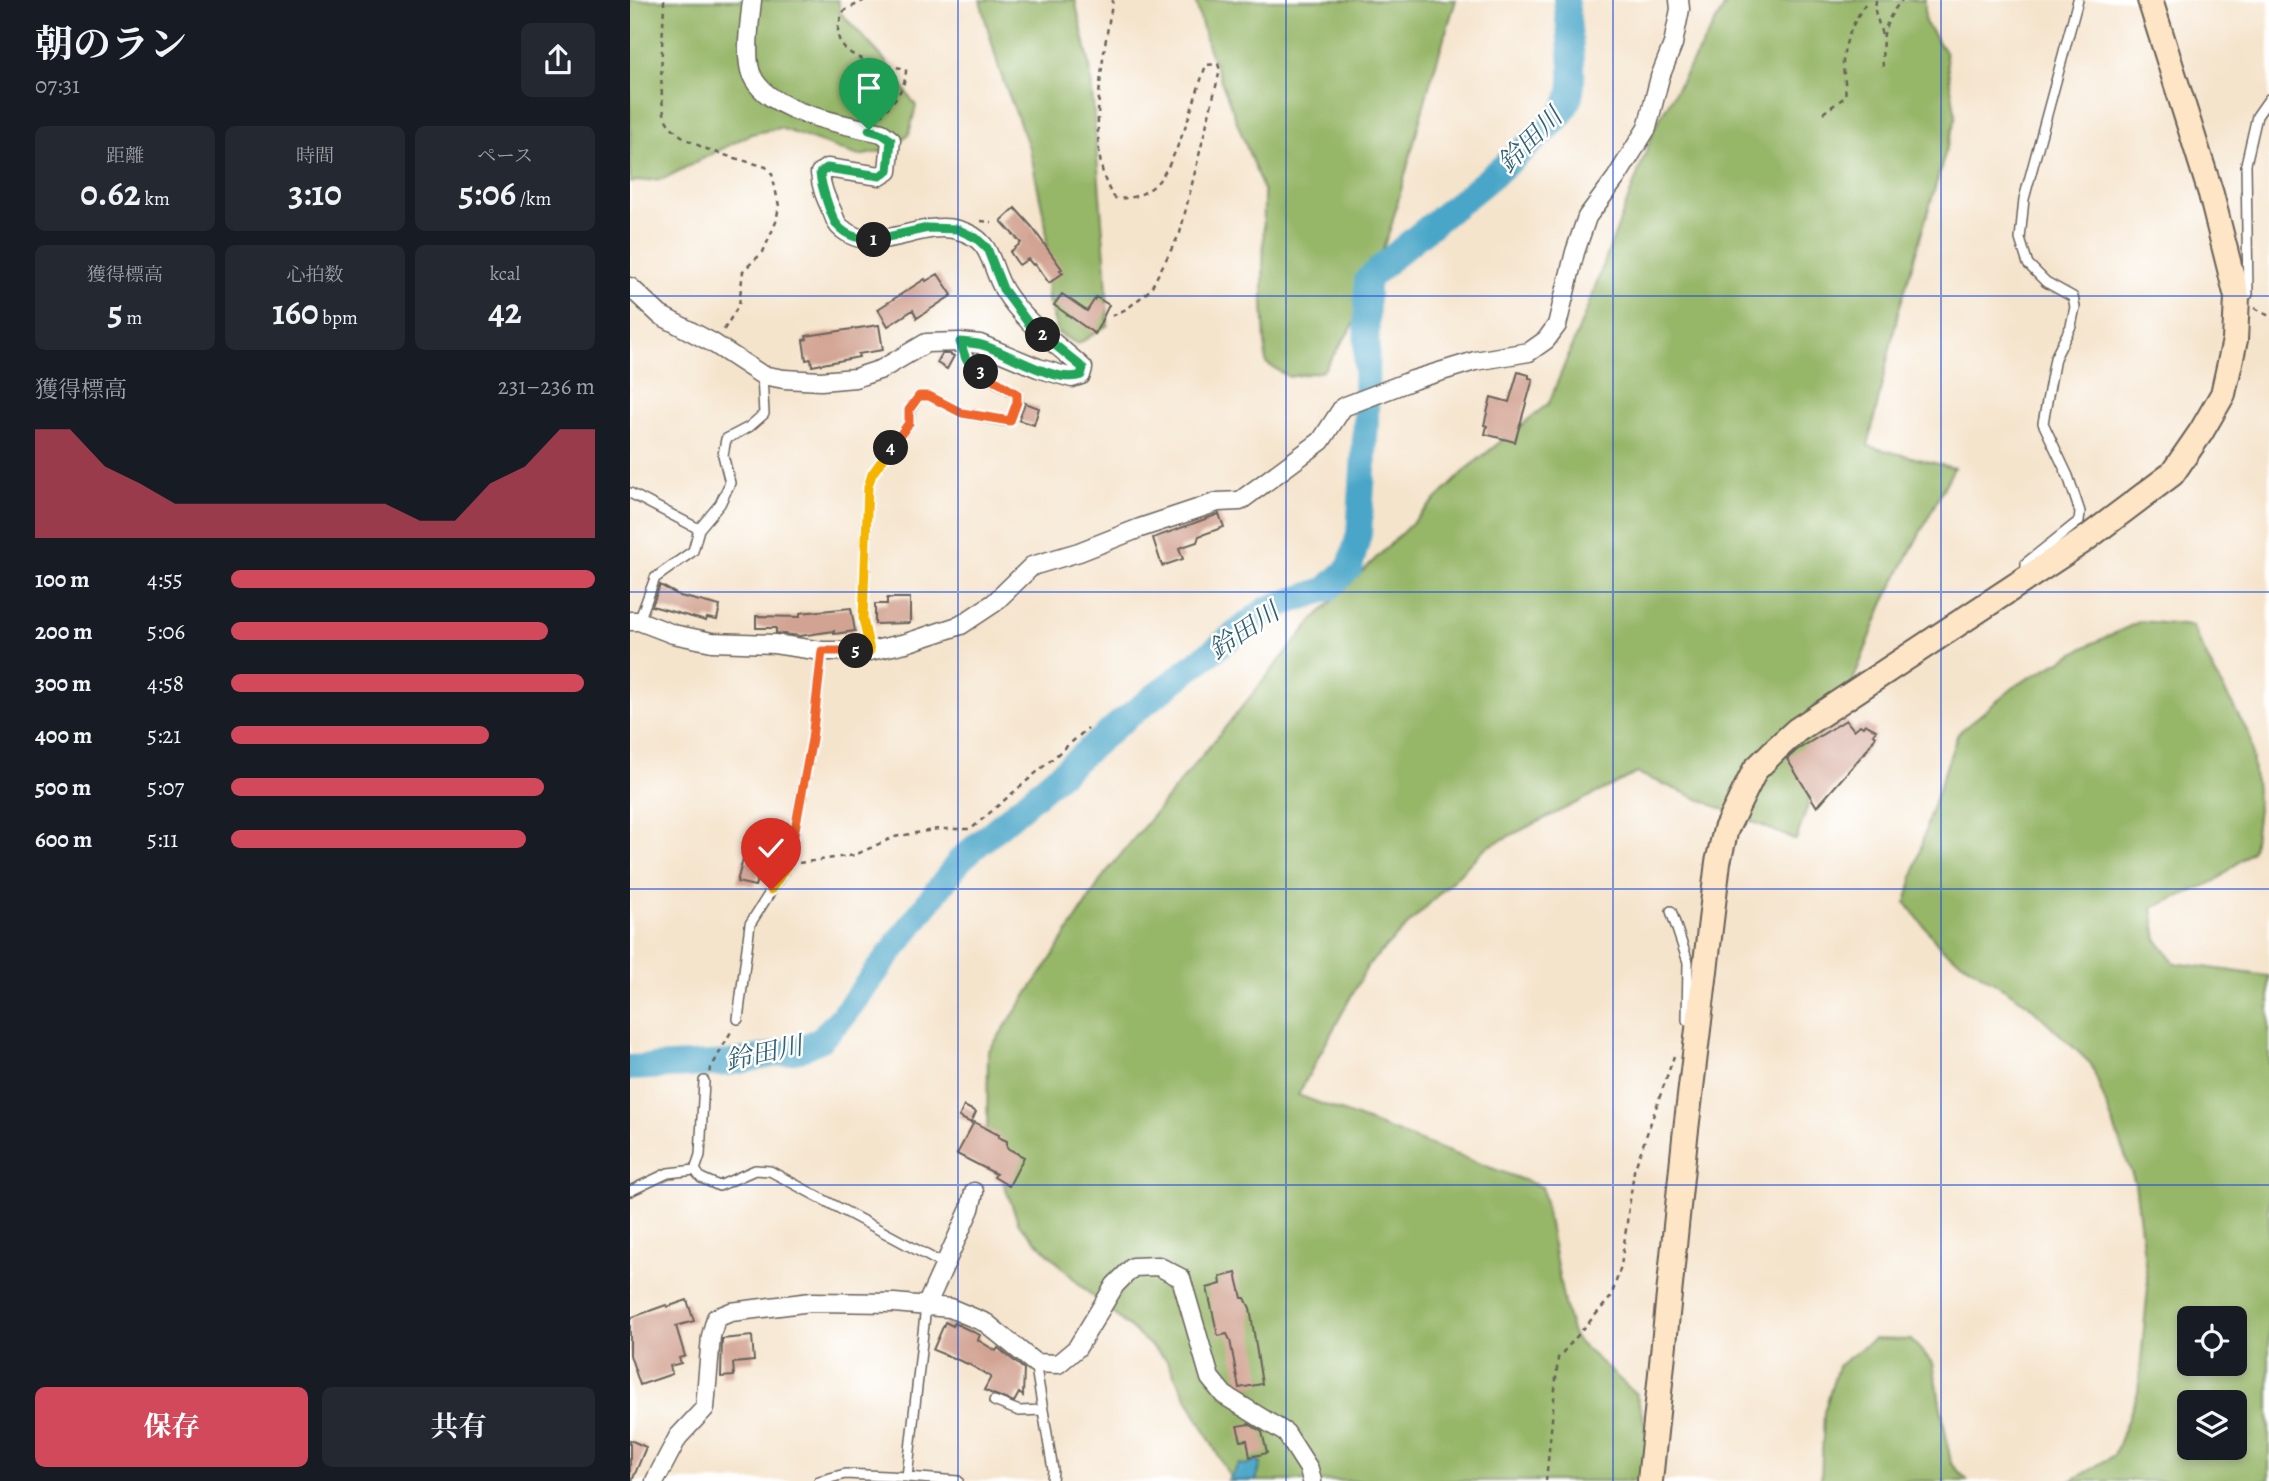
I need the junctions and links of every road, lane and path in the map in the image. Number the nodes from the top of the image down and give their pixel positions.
1 (664, 0) edge
2 (752, 0) edge
3 (865, 0) edge
4 (1113, 0) edge
5 (1679, 0) edge
6 (1868, 0) edge
7 (1875, 0) edge
8 (1902, 0) edge
9 (2078, 0) edge
10 (2150, 0) edge
11 (1882, 36) junction
12 (1883, 67) dead end
13 (2269, 99) edge
14 (1824, 113) dead end
15 (869, 130) junction
16 (630, 287) edge
17 (2236, 297) junction
18 (1112, 316) dead end
19 (960, 342) junction
20 (715, 344) junction
21 (762, 375) junction
22 (630, 493) edge
23 (699, 529) junction
24 (2026, 578) junction
25 (634, 621) edge
26 (822, 651) junction
27 (870, 651) junction
28 (1088, 728) dead end
29 (788, 864) junction
30 (1671, 911) dead end
31 (738, 1019) joint
32 (1698, 1020) junction
33 (1674, 1056) dead end
34 (704, 1081) joint
35 (695, 1170) junction
36 (630, 1191) edge
37 (974, 1192) dead end
38 (945, 1265) junction
39 (926, 1306) junction
40 (1035, 1362) junction
41 (994, 1401) dead end
42 (1043, 1410) junction
43 (907, 1477) junction
44 (655, 1481) edge
45 (819, 1481) edge
46 (958, 1481) edge
47 (1052, 1481) edge
48 (1312, 1481) edge
49 (1546, 1481) edge
50 (1650, 1481) edge

1 - 20 path
2 - 15 street
3 - 15 path
4 - 18 path
5 - 27 street
6 - 14 path
7 - 11 path
8 - 11 path
9 - 24 lane
10 - 17 street
11 - 12 path
13 - 17 lane
15 - 19 street
16 - 20 street
17 - 24 street
19 - 21 street
19 - 27 lane
20 - 21 street
21 - 23 lane
22 - 23 lane
23 - 25 lane
24 - 32 street
25 - 26 street
26 - 27 street
26 - 29 lane
28 - 29 path
29 - 31 lane
30 - 32 lane
31 - 34 path
32 - 50 street
33 - 49 path
34 - 35 lane
35 - 36 lane
35 - 38 lane
37 - 38 street
38 - 39 street
39 - 40 street
39 - 43 lane
39 - 44 street
40 - 42 lane
40 - 48 street
41 - 42 lane
42 - 47 lane
43 - 45 lane
43 - 46 lane

